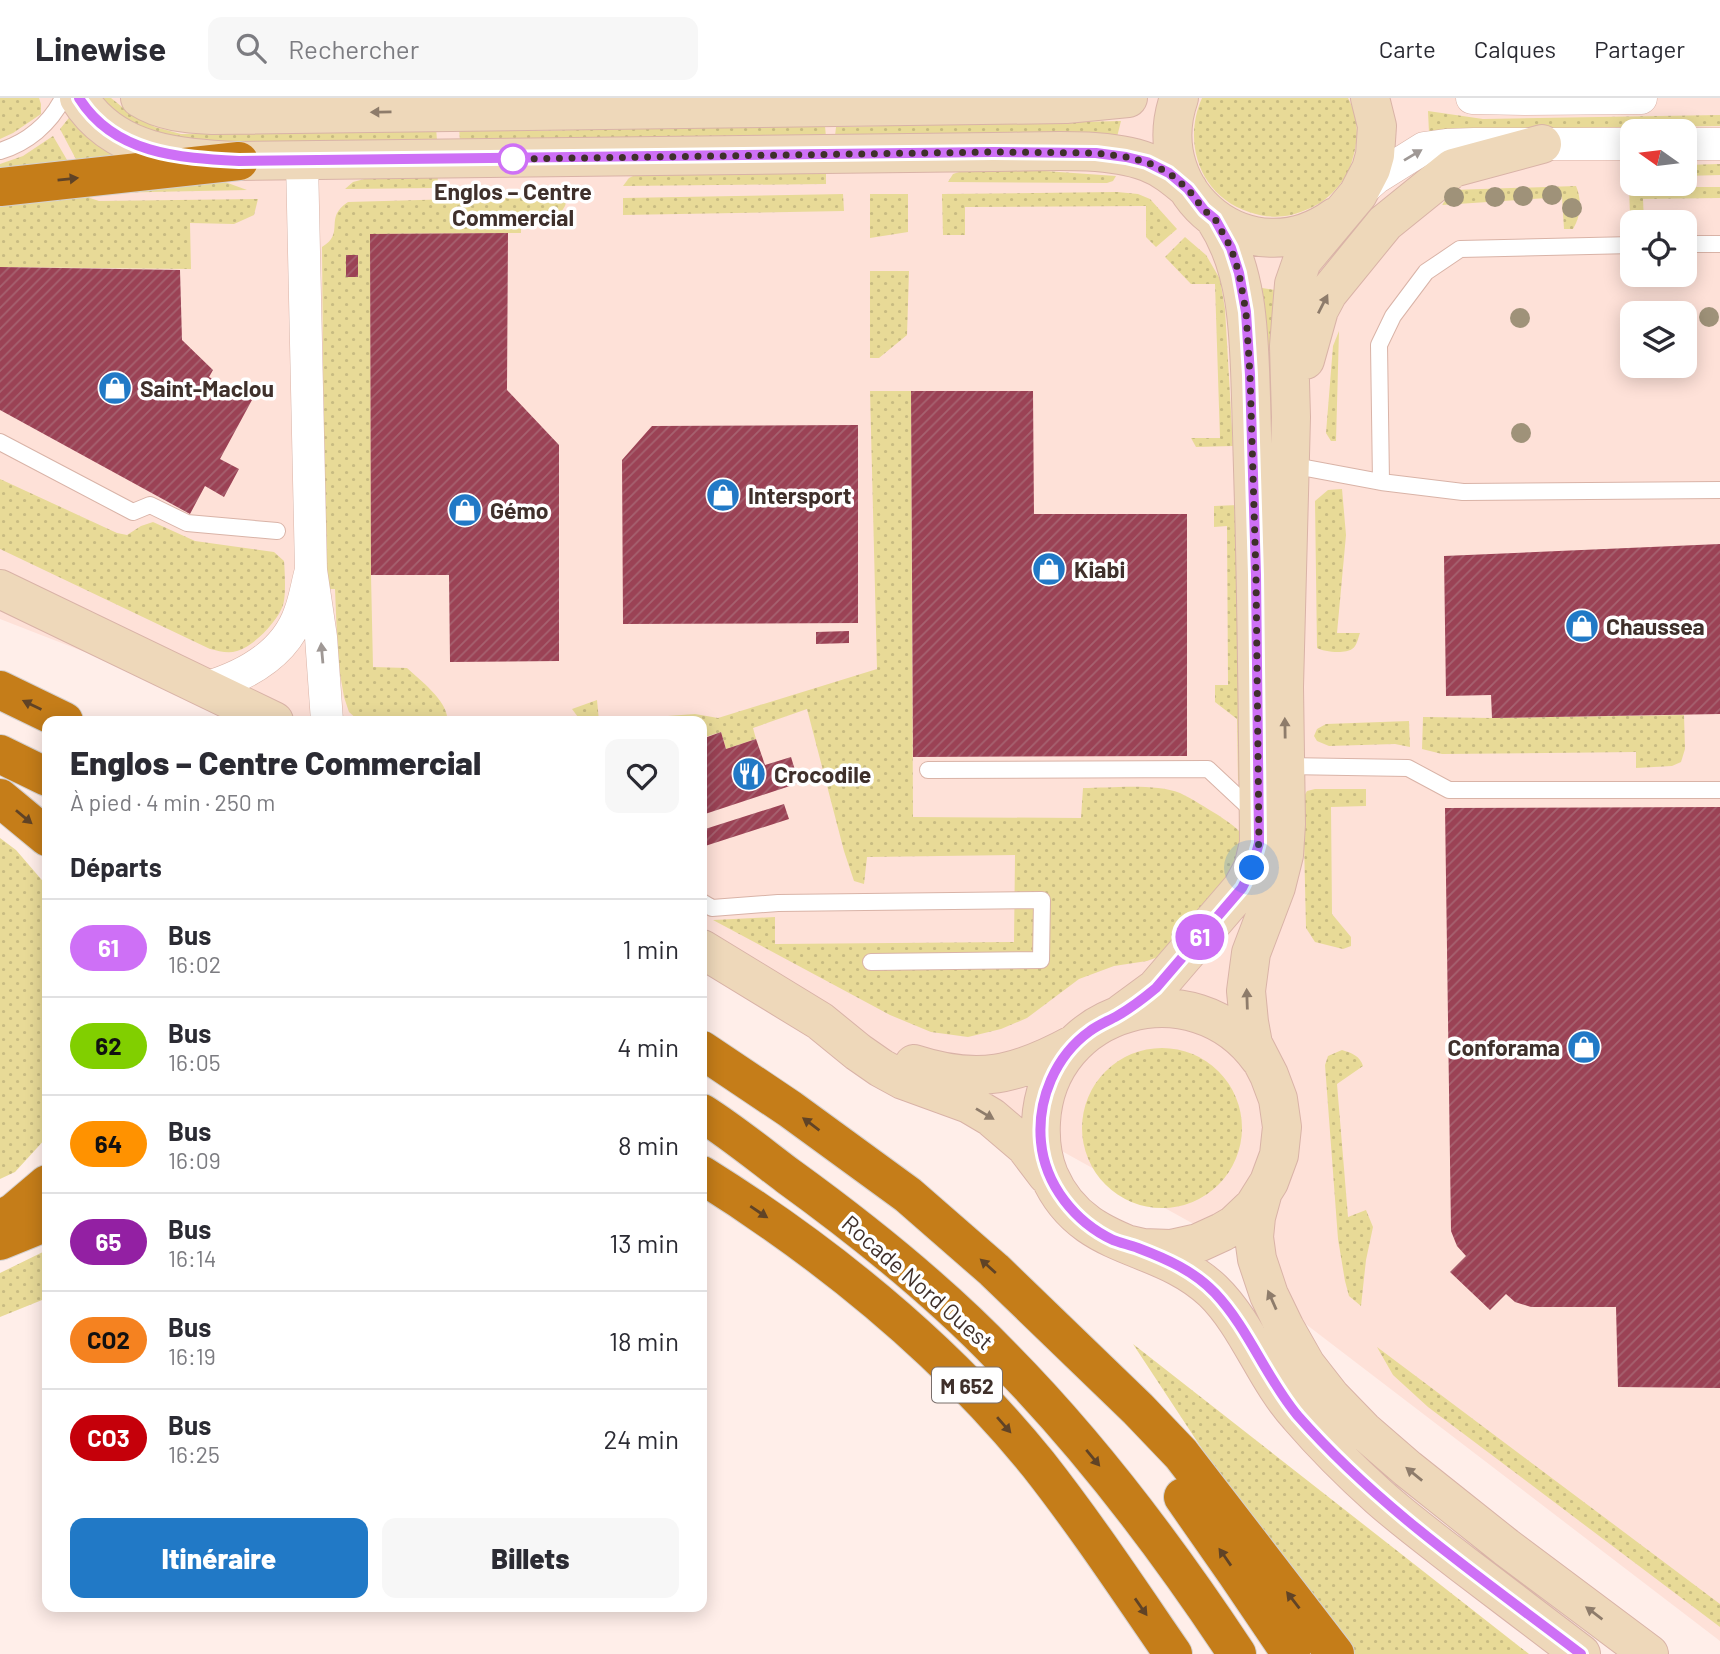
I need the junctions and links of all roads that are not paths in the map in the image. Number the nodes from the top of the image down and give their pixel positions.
1 (63, 98) edge
2 (79, 98) edge
3 (140, 98) edge
4 (1128, 98) edge
5 (1179, 98) edge
6 (1370, 98) edge
7 (1472, 98) edge
8 (1641, 98) edge
9 (1620, 144) edge
10 (1698, 144) edge
11 (1720, 144) edge
12 (1542, 145) junction
13 (0, 151) edge
14 (302, 160) junction
15 (239, 161) junction
16 (0, 187) edge
17 (1188, 189) junction
18 (1349, 204) junction
19 (1215, 219) junction
20 (1697, 244) edge
21 (1720, 244) edge
22 (1620, 245) edge
23 (1291, 416) junction
24 (0, 442) edge
25 (1290, 465) junction
26 (1381, 482) junction
27 (1720, 490) edge
28 (277, 531) dead end
29 (311, 570) junction
30 (0, 589) edge
31 (205, 688) junction
32 (0, 690) edge
33 (54, 716) edge
34 (264, 716) edge
35 (327, 716) edge
36 (0, 754) edge
37 (1286, 766) junction
38 (928, 770) dead end
39 (42, 775) edge
40 (1720, 790) edge
41 (0, 798) edge
42 (1259, 816) junction
43 (42, 833) edge
44 (707, 905) edge
45 (707, 952) edge
46 (871, 962) dead end
47 (1117, 1016) junction
48 (820, 1021) junction
49 (1076, 1043) junction
50 (707, 1053) edge
51 (1263, 1064) junction
52 (707, 1117) edge
53 (707, 1178) edge
54 (42, 1188) edge
55 (1056, 1188) junction
56 (1262, 1195) junction
57 (0, 1220) edge
58 (42, 1224) edge
59 (0, 1241) edge
60 (1130, 1245) junction
61 (1038, 1313) junction
62 (1136, 1510) junction
63 (1173, 1654) edge
64 (1216, 1654) edge
65 (1237, 1654) edge
66 (1291, 1654) edge
67 (1335, 1654) edge
68 (1581, 1654) edge
69 (1649, 1654) edge

1 - 13 lane
2 - 15 street
4 -> 3 street
5 - 17 street
6 - 18 street
7 - 8 street
9 - 12 street
10 - 11 street
18 -> 12 street
23 -> 12 street
14 - 15 street
14 - 17 street
14 - 29 street
16 -> 15 highway
17 - 19 street
18 - 19 street
18 - 23 street
19 - 42 street
20 - 21 lane
22 - 26 lane
23 - 25 street
24 - 28 lane
25 - 26 lane
37 -> 25 street
26 - 27 lane
29 - 31 street
35 -> 29 street
30 - 31 street
31 - 34 street
33 -> 32 highway
36 - 39 highway
37 - 40 lane
51 -> 37 street
38 - 42 lane
41 -> 43 highway
42 - 47 street
44 - 46 lane
45 - 48 street
47 - 49 street
47 - 51 street
48 - 49 street
48 -> 55 street
49 - 55 street
61 -> 50 highway
51 - 56 street
52 -> 62 highway, Rocade Nord Ouest / M 652
53 -> 63 highway, M 652
54 - 57 highway
55 - 60 street
56 - 60 street
69 -> 56 street
58 - 59 highway
60 - 68 street
66 -> 61 highway
67 -> 61 highway
62 - 64 highway
62 - 65 highway, M 652

